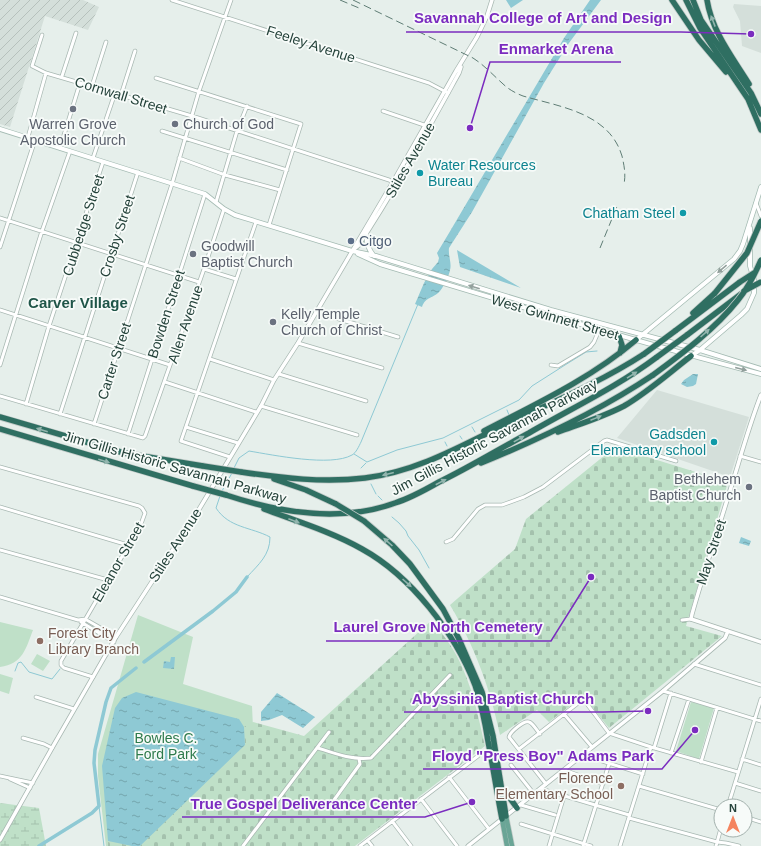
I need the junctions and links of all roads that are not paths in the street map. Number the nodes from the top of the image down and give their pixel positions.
1 (172, 0) edge
2 (231, 0) edge
3 (492, 0) edge
4 (672, 0) edge
5 (686, 0) edge
6 (693, 0) edge
7 (707, 0) edge
8 (225, 17) junction
9 (698, 20) junction
10 (76, 33) dead end
11 (42, 35) dead end
12 (106, 42) dead end
13 (135, 51) dead end
14 (46, 72) junction
15 (62, 76) junction
16 (156, 78) dead end
17 (80, 83) junction
18 (92, 86) junction
19 (741, 89) junction
20 (200, 91) junction
21 (446, 92) junction
22 (115, 93) junction
23 (121, 95) junction
24 (757, 105) junction
25 (247, 106) junction
26 (383, 111) dead end
27 (761, 114) edge
28 (192, 116) junction
29 (427, 126) junction
30 (0, 129) edge
31 (761, 130) edge
32 (162, 131) dead end
33 (238, 131) junction
34 (28, 137) junction
35 (185, 138) junction
36 (35, 140) junction
37 (60, 148) junction
38 (292, 149) junction
39 (70, 151) junction
40 (232, 152) junction
41 (93, 158) junction
42 (179, 158) junction
43 (103, 162) junction
44 (287, 170) junction
45 (138, 172) junction
46 (225, 175) junction
47 (395, 183) junction
48 (172, 184) junction
49 (761, 187) edge
50 (280, 190) junction
51 (205, 194) junction
52 (216, 202) junction
53 (756, 203) junction
54 (224, 209) junction
55 (752, 217) junction
56 (761, 217) edge
57 (0, 218) edge
58 (9, 221) junction
59 (761, 221) edge
60 (256, 222) junction
61 (269, 225) junction
62 (750, 225) junction
63 (42, 231) junction
64 (366, 234) junction
65 (78, 243) junction
66 (0, 247) edge
67 (352, 251) junction
68 (111, 254) junction
69 (374, 256) junction
70 (734, 259) junction
71 (761, 260) edge
72 (146, 265) junction
73 (750, 266) junction
74 (761, 268) edge
75 (204, 269) junction
76 (179, 275) junction
77 (236, 279) junction
78 (199, 282) junction
79 (761, 282) edge
80 (0, 310) edge
81 (316, 312) junction
82 (16, 315) junction
83 (49, 326) junction
84 (677, 329) junction
85 (600, 330) junction
86 (644, 334) junction
87 (619, 336) junction
88 (84, 337) junction
89 (398, 337) dead end
90 (636, 340) junction
91 (711, 340) junction
92 (298, 343) junction
93 (118, 348) junction
94 (700, 350) junction
95 (620, 353) junction
96 (712, 353) junction
97 (691, 356) junction
98 (210, 359) junction
99 (152, 360) junction
100 (170, 365) junction
101 (0, 366) edge
102 (551, 366) dead end
103 (382, 368) dead end
104 (761, 369) edge
105 (279, 374) junction
106 (761, 374) edge
107 (274, 380) junction
108 (165, 382) junction
109 (197, 394) junction
110 (761, 395) edge
111 (0, 396) edge
112 (366, 401) dead end
113 (26, 404) junction
114 (261, 406) junction
115 (256, 412) junction
116 (60, 414) junction
117 (0, 417) edge
118 (94, 424) junction
119 (186, 427) junction
120 (0, 429) edge
121 (128, 434) junction
122 (357, 435) dead end
123 (533, 440) junction
124 (238, 443) junction
125 (462, 445) junction
126 (740, 456) junction
127 (230, 457) junction
128 (676, 460) dead end
129 (761, 462) edge
130 (0, 467) edge
131 (460, 471) junction
132 (264, 475) junction
133 (245, 502) junction
134 (0, 508) edge
135 (446, 542) dead end
136 (128, 545) junction
137 (0, 550) edge
138 (108, 580) junction
139 (0, 597) edge
140 (85, 619) junction
141 (692, 619) junction
142 (78, 620) junction
143 (682, 620) dead end
144 (82, 624) junction
145 (728, 631) junction
146 (116, 637) junction
147 (114, 642) junction
148 (761, 642) edge
149 (694, 664) junction
150 (450, 675) dead end
151 (93, 677) junction
152 (761, 685) edge
153 (663, 691) junction
154 (671, 693) junction
155 (36, 697) dead end
156 (689, 699) junction
157 (761, 699) edge
158 (717, 708) junction
159 (74, 709) junction
160 (564, 714) junction
161 (754, 719) junction
162 (761, 721) edge
163 (329, 732) dead end
164 (610, 733) junction
165 (540, 734) junction
166 (24, 738) dead end
167 (592, 747) junction
168 (52, 748) junction
169 (318, 748) junction
170 (652, 748) junction
171 (519, 749) junction
172 (671, 753) junction
173 (583, 755) junction
174 (478, 756) dead end
175 (359, 759) junction
176 (742, 759) junction
177 (701, 762) junction
178 (609, 764) junction
179 (511, 765) dead end
180 (761, 765) edge
181 (564, 770) junction
182 (738, 772) junction
183 (643, 774) junction
184 (0, 776) edge
185 (449, 777) junction
186 (10, 779) junction
187 (33, 783) junction
188 (735, 783) junction
189 (501, 784) junction
190 (546, 784) junction
191 (603, 784) junction
192 (639, 786) junction
193 (30, 788) junction
194 (541, 789) junction
195 (761, 791) edge
196 (534, 794) junction
197 (564, 796) junction
198 (730, 798) edge
199 (421, 799) junction
200 (334, 800) dead end
201 (519, 806) junction
202 (596, 806) junction
203 (713, 808) edge
204 (555, 815) dead end
205 (504, 817) junction
206 (629, 817) junction
207 (392, 821) junction
208 (521, 824) dead end
209 (489, 829) junction
210 (552, 834) junction
211 (0, 840) edge
212 (368, 841) junction
213 (716, 844) edge
214 (583, 845) edge
215 (243, 846) edge
216 (360, 846) edge
217 (372, 846) edge
218 (412, 846) edge
219 (457, 846) edge
220 (468, 846) edge
221 (507, 846) edge
222 (512, 846) edge
223 (549, 846) edge
224 (591, 846) edge
225 (620, 846) edge
226 (739, 846) edge

1 - 8 street, Feeley Avenue
2 - 8 street, Carter Street
3 - 21 street, Stiles Avenue
4 - 19 highway
5 - 9 highway
6 - 9 highway
24 -> 7 highway
8 - 20 street, Carter Street
8 - 21 street, Feeley Avenue
9 - 19 highway
9 - 24 highway
10 - 15 street
11 - 14 street, Cornwall Street
12 - 18 street
13 - 23 street
14 - 15 street, Cornwall Street
14 - 34 street
15 - 17 street, Cornwall Street
16 - 20 street
17 - 18 street, Cornwall Street
17 - 37 street
18 - 22 street, Cornwall Street
19 - 31 highway
20 - 25 street
20 - 28 street, Carter Street
21 - 29 street, Stiles Avenue
22 - 23 street, Cornwall Street
22 - 41 street
23 - 28 street, Cornwall Street
24 - 27 highway
25 - 33 street
25 - 38 street
26 - 29 street
28 - 33 street, Cornwall Street
28 - 35 street, Carter Street
29 - 47 street, Stiles Avenue
30 - 34 main road, West Gwinnett Street
32 - 35 street
33 - 38 street, Cornwall Street
33 - 40 street
34 - 36 main road, West Gwinnett Street
35 - 40 street
35 - 42 street, Carter Street
36 - 37 main road, West Gwinnett Street
36 - 58 street
37 - 39 main road, West Gwinnett Street
38 - 44 street
38 - 47 street, Cornwall Street
39 - 41 main road, West Gwinnett Street
39 - 63 street
40 - 44 street
40 - 46 street
41 - 43 main road, West Gwinnett Street
42 - 46 street
42 - 48 street, Carter Street
43 - 45 main road, West Gwinnett Street
43 - 65 street, Cubbedge Street
44 - 50 street
45 - 48 main road, West Gwinnett Street
45 - 68 street, Crosby Street
46 - 50 street
46 - 52 street
47 - 64 street, Stiles Avenue
47 - 67 street, Stiles Avenue
48 - 51 main road, West Gwinnett Street
48 - 72 street, Carter Street
49 - 53 main road
50 - 61 street
51 - 52 main road, West Gwinnett Street
51 - 76 street, Bowden Street
52 - 54 main road, West Gwinnett Street
53 - 55 main road
53 - 56 street
54 - 60 main road, West Gwinnett Street
54 - 75 street, Allen Avenue
55 - 56 street
55 - 62 main road
57 - 58 street
58 - 63 street
58 - 66 street
59 - 84 highway, bridge
60 - 61 main road, West Gwinnett Street
60 - 77 street
61 - 67 main road, West Gwinnett Street
62 - 70 main road
62 - 73 main road
63 - 65 street
63 - 82 street
64 - 67 street, Stiles Avenue
64 - 69 main road
65 - 68 street
65 - 83 street, Cubbedge Street
67 - 69 main road, West Gwinnett Street
67 - 81 street, Stiles Avenue
67 - 85 main road, West Gwinnett Street
68 - 72 street
68 - 88 street, Crosby Street
86 -> 69 main road, West Gwinnett Street
70 - 73 main road
70 -> 86 main road
123 -> 71 highway, bridge
72 - 76 street
72 - 93 street, Carter Street
73 - 91 main road
74 - 84 highway, Jim Gillis Historic Savannah Parkway, bridge
75 - 77 street
75 - 78 street, Allen Avenue
76 - 78 street
76 - 99 street, Bowden Street
77 - 98 street
78 - 100 street, Allen Avenue
131 -> 79 highway, Jim Gillis Historic Savannah Parkway, bridge
80 - 82 street
81 - 89 street
81 - 92 street, Stiles Avenue
82 - 83 street
82 - 101 street
83 - 88 street
83 - 113 street, Cubbedge Street
84 - 125 highway, Jim Gillis Historic Savannah Parkway, bridge
85 - 87 main road, West Gwinnett Street
85 - 102 street
86 - 90 main road
86 - 94 main road, West Gwinnett Street
87 - 90 main road, West Gwinnett Street
87 - 95 highway
88 - 93 street
88 - 116 street, Crosby Street
90 - 95 highway
90 - 97 main road, West Gwinnett Street
91 - 94 main road
91 - 96 main road
92 - 103 street
92 - 105 street, Stiles Avenue
93 - 99 street
93 - 118 street, Carter Street
94 - 96 main road, West Gwinnett Street
94 - 97 main road
95 - 125 highway
96 - 104 main road, West Gwinnett Street
97 -> 106 main road, West Gwinnett Street
123 -> 97 highway
98 - 107 street
98 - 109 street
99 - 100 street
99 - 121 street, Bowden Street
100 - 108 street, Allen Avenue
105 - 107 street, Stiles Avenue
105 - 112 street
107 - 114 street, Stiles Avenue
108 - 109 street
108 - 121 street, Allen Avenue
109 - 115 street
109 - 119 street
110 - 126 street, May Street
111 - 113 street
113 - 116 street
114 - 115 street, Stiles Avenue
114 - 122 street
115 - 124 street, Stiles Avenue
116 - 118 street
132 -> 117 highway, Jim Gillis Historic Savannah Parkway, bridge
118 - 121 street
119 - 124 street
119 - 127 street
120 -> 133 highway, Jim Gillis Historic Savannah Parkway, bridge
123 - 131 highway
124 - 127 street, Stiles Avenue
125 -> 132 highway, Jim Gillis Historic Savannah Parkway
126 - 129 street
126 - 141 street, May Street
127 - 146 street, Stiles Avenue
128 - 135 street
130 - 136 street, Eleanor Street
133 -> 131 highway, Jim Gillis Historic Savannah Parkway
189 -> 132 highway, bridge
133 -> 205 highway
134 - 136 street
136 - 138 street, Eleanor Street
137 - 138 street
138 - 140 street, Eleanor Street
139 - 142 street
140 - 142 street
140 - 144 street, Eleanor Street
140 - 146 street
141 - 143 street
141 - 145 street
142 - 144 street
144 - 147 street
144 - 151 street, Eleanor Street
145 - 148 street
145 - 149 street
146 - 147 street, Stiles Avenue
147 - 151 street, Stiles Avenue
149 - 152 street
149 - 153 street
150 - 175 street
151 - 159 street, Stiles Avenue
153 - 154 street
153 - 164 street
154 - 156 street
154 - 170 street
155 - 159 street
156 - 158 street
156 - 172 street
157 - 161 street
158 - 161 street
158 - 177 street
159 - 168 street, Stiles Avenue
160 - 164 street
160 - 165 street
160 - 167 street
161 - 162 street
161 - 176 street
163 - 169 street
164 - 167 street
164 - 170 street
165 - 171 street
165 - 171 street
166 - 168 street
167 - 173 street
168 - 187 street, Stiles Avenue
169 - 175 street
169 - 215 street
170 - 172 street
170 - 183 street
171 - 190 street
172 - 177 street
173 - 178 street
173 - 181 street
174 - 185 street
175 - 200 street
176 - 180 street
176 - 182 street
177 - 182 street
178 - 183 street
178 - 191 street
179 - 196 street
181 - 190 street
181 - 191 street
182 - 188 street
183 - 192 street
184 - 186 street
185 - 199 street
185 - 209 street
186 - 187 street
186 - 193 street
187 - 193 street, Stiles Avenue
188 - 195 street
188 - 198 street
189 - 201 highway
189 - 205 highway
190 - 194 street
191 - 202 street
192 - 203 street
192 - 206 street
193 - 211 street, Stiles Avenue
194 - 196 street
194 - 197 street
196 - 201 street
197 - 202 street
197 - 210 street
199 - 207 street
199 - 219 street
201 - 204 street
201 - 205 street
202 - 206 street
202 - 214 street
205 - 209 street
205 - 221 main road
205 - 222 main road
206 - 213 street
206 - 225 street
207 - 212 street
207 - 218 street
208 - 210 street
209 - 220 street
210 - 214 street
210 - 223 street
212 - 216 street
212 - 217 street
213 - 226 street
214 - 224 street

